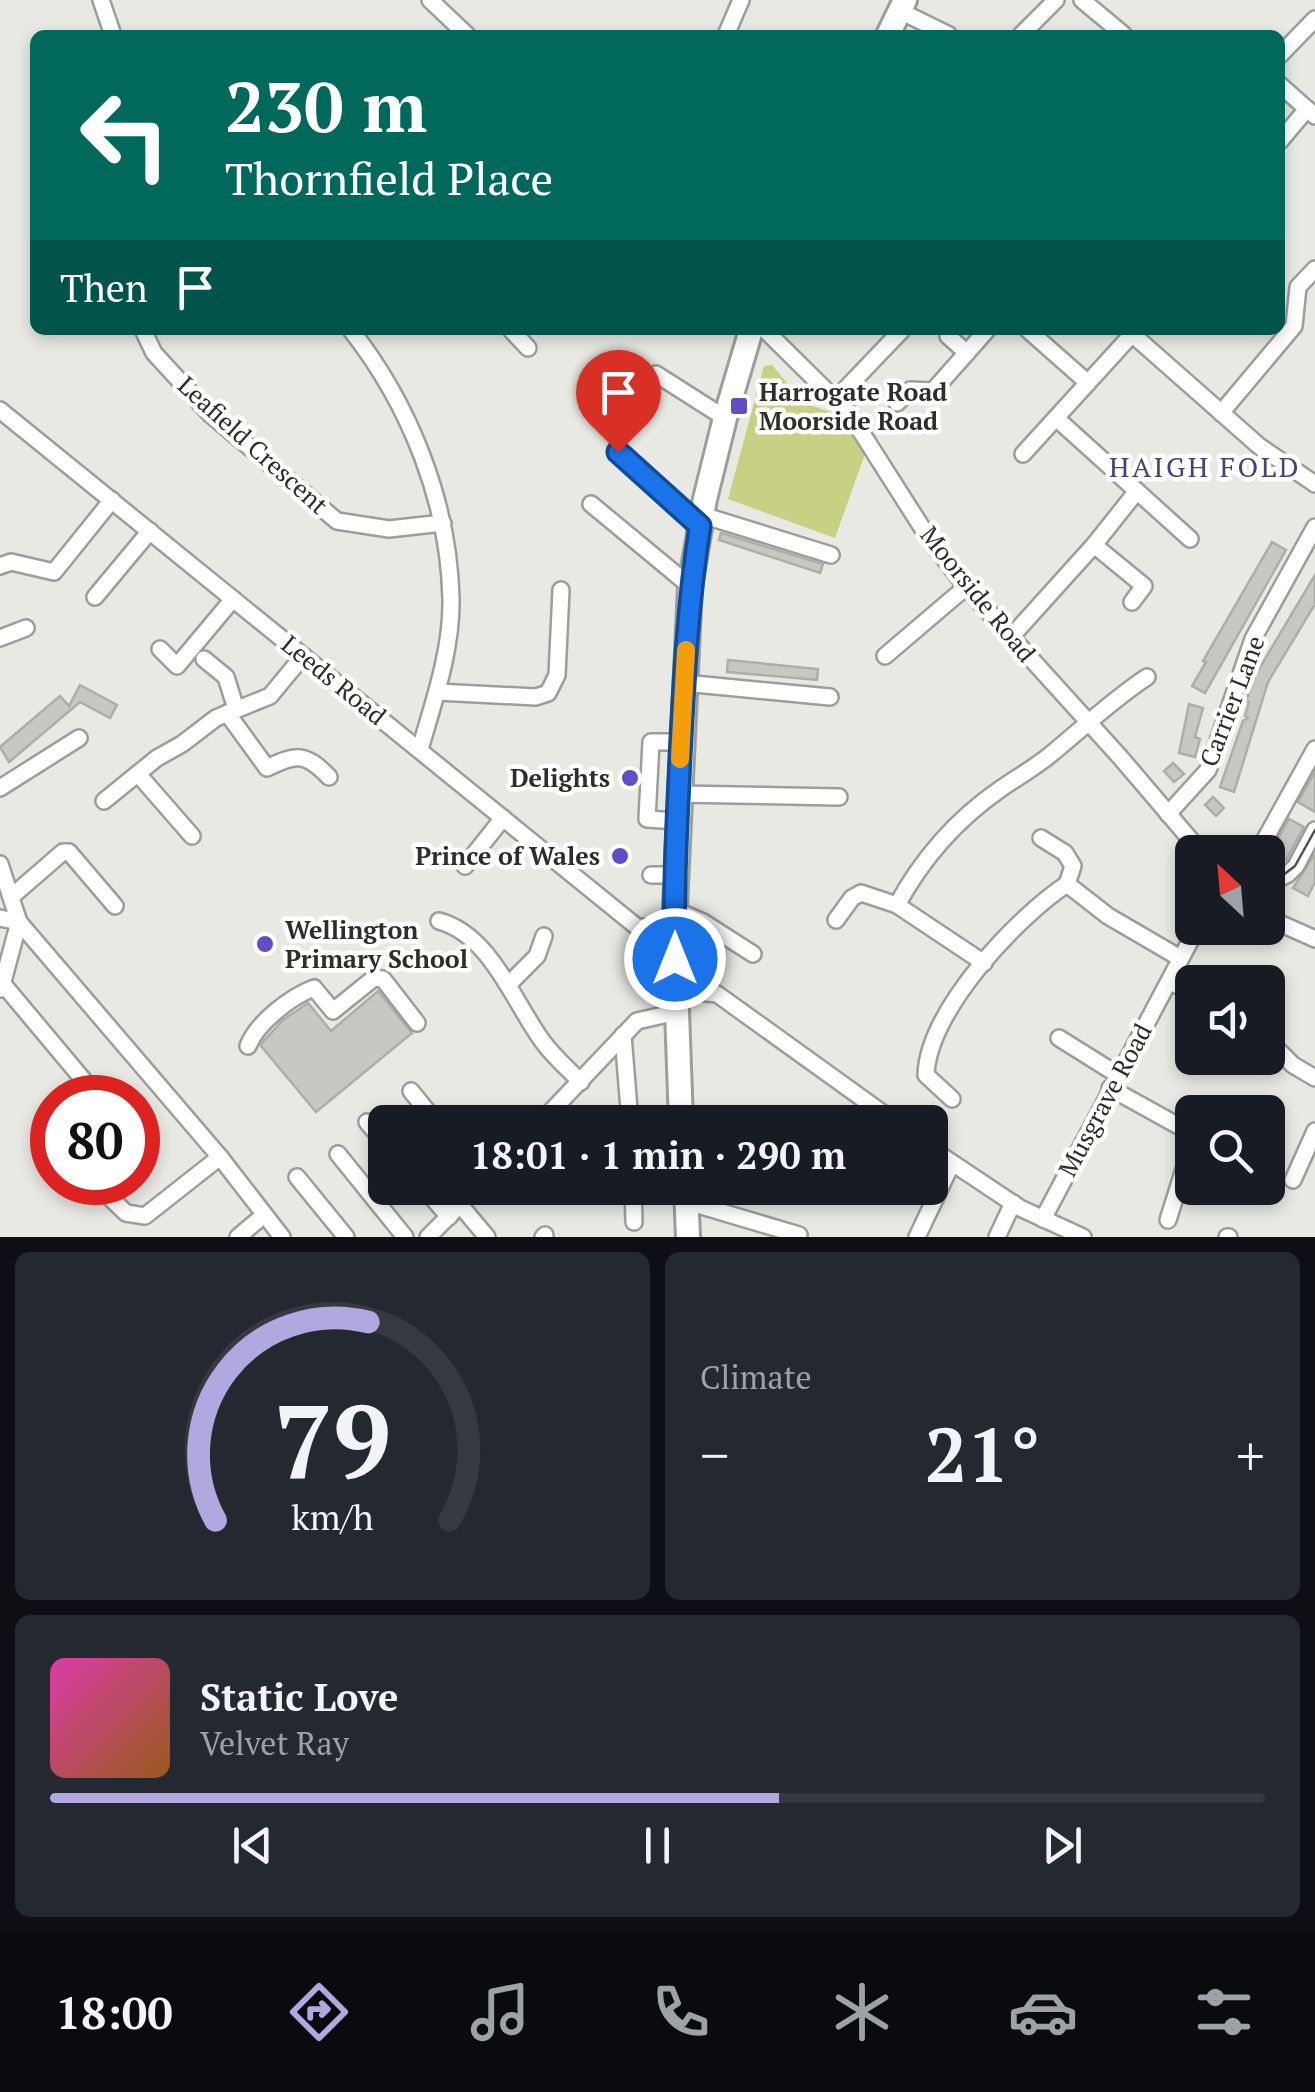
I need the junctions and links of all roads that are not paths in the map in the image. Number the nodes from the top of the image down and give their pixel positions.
1 (102, 0) edge
2 (430, 0) edge
3 (742, 0) edge
4 (1056, 0) edge
5 (1082, 0) edge
6 (902, 6) edge
7 (1315, 18) edge
8 (111, 30) edge
9 (462, 30) edge
10 (728, 30) edge
11 (890, 30) edge
12 (940, 30) edge
13 (1026, 30) edge
14 (1118, 30) edge
15 (1285, 50) edge
16 (1285, 89) edge
17 (1311, 112) edge
18 (1285, 136) edge
19 (1315, 269) edge
20 (145, 335) edge
21 (356, 335) edge
22 (516, 335) edge
23 (749, 335) edge
24 (770, 335) edge
25 (897, 335) edge
26 (982, 335) edge
27 (1034, 335) edge
28 (1131, 335) edge
29 (1137, 335) edge
30 (948, 336) dead end
31 (528, 348) dead end
32 (967, 352) junction
33 (656, 374) dead end
34 (1088, 383) junction
35 (836, 398) junction
36 (897, 403) dead end
37 (0, 410) edge
38 (1221, 412) junction
39 (724, 418) junction
40 (1054, 420) junction
41 (618, 452) dead end
42 (1023, 454) dead end
43 (1315, 484) edge
44 (1137, 490) junction
45 (112, 500) junction
46 (590, 504) dead end
47 (701, 520) junction
48 (443, 523) junction
49 (1315, 527) edge
50 (150, 531) junction
51 (1190, 539) dead end
52 (1094, 544) junction
53 (831, 554) dead end
54 (0, 566) edge
55 (690, 586) junction
56 (966, 587) junction
57 (561, 590) dead end
58 (95, 597) dead end
59 (233, 599) junction
60 (1132, 602) dead end
61 (26, 628) dead end
62 (1011, 637) junction
63 (0, 638) edge
64 (160, 649) dead end
65 (304, 656) junction
66 (885, 656) dead end
67 (204, 659) dead end
68 (1147, 677) dead end
69 (684, 683) junction
70 (437, 692) junction
71 (830, 697) dead end
72 (232, 711) junction
73 (1088, 722) junction
74 (79, 738) dead end
75 (681, 742) junction
76 (420, 748) junction
77 (1315, 749) edge
78 (138, 774) junction
79 (329, 776) dead end
80 (0, 788) edge
81 (678, 794) junction
82 (839, 797) dead end
83 (104, 801) dead end
84 (1168, 814) junction
85 (504, 818) junction
86 (677, 821) junction
87 (1315, 830) edge
88 (1186, 835) edge
89 (1267, 835) edge
90 (192, 836) dead end
91 (1041, 838) dead end
92 (0, 864) edge
93 (464, 866) dead end
94 (651, 875) dead end
95 (676, 875) junction
96 (1285, 876) edge
97 (1067, 884) junction
98 (11, 897) junction
99 (896, 905) junction
100 (115, 906) dead end
101 (0, 918) edge
102 (674, 919) junction
103 (836, 920) dead end
104 (439, 921) dead end
105 (19, 922) junction
106 (1285, 926) edge
107 (544, 936) dead end
108 (1315, 939) edge
109 (1187, 945) edge
110 (753, 954) dead end
111 (1180, 958) junction
112 (4, 959) edge
113 (984, 963) junction
114 (1169, 981) junction
115 (510, 984) junction
116 (1175, 984) edge
117 (1, 989) edge
118 (676, 1001) junction
119 (417, 1022) dead end
120 (623, 1036) junction
121 (1060, 1038) dead end
122 (248, 1046) dead end
123 (1285, 1057) edge
124 (78, 1075) edge
125 (1315, 1078) edge
126 (1114, 1081) junction
127 (580, 1082) junction
128 (411, 1091) dead end
129 (952, 1099) dead end
130 (422, 1105) edge
131 (558, 1105) edge
132 (629, 1105) edge
133 (680, 1105) edge
134 (871, 1105) edge
135 (1315, 1131) edge
136 (338, 1154) dead end
137 (220, 1157) junction
138 (948, 1160) edge
139 (952, 1163) junction
140 (297, 1178) dead end
141 (1292, 1180) dead end
142 (1013, 1203) junction
143 (118, 1205) edge
144 (160, 1205) edge
145 (160, 1205) edge
146 (447, 1205) edge
147 (461, 1205) edge
148 (634, 1205) edge
149 (687, 1205) edge
150 (716, 1205) edge
151 (455, 1211) junction
152 (264, 1215) junction
153 (1042, 1219) junction
154 (1168, 1220) dead end
155 (634, 1222) dead end
156 (799, 1236) edge
157 (238, 1237) edge
158 (282, 1237) edge
159 (346, 1237) edge
160 (405, 1237) edge
161 (428, 1237) edge
162 (488, 1237) edge
163 (688, 1237) edge
164 (917, 1237) edge
165 (997, 1237) edge
166 (1084, 1237) edge

1 - 8 street
2 - 9 street
3 - 10 street
4 - 13 street
5 - 14 street
6 - 11 highway
6 - 12 street
7 - 15 street
16 - 17 street
17 - 18 street
19 - 38 street
20 - 48 street, Leafield Crescent
21 - 48 street
22 - 31 street
23 - 39 highway
24 - 35 street, Moorside Road
25 - 35 street
26 - 32 street
27 - 34 street
28 - 34 street
29 - 38 street
30 - 32 street
32 - 36 street
33 - 39 street
34 - 40 street
35 - 56 street, Moorside Road
37 - 45 street, Leeds Road
38 - 43 street
39 - 47 highway
40 - 42 street
40 - 44 street
41 - 47 street
44 - 51 street
44 - 52 street
45 - 50 street, Leeds Road
45 - 54 street
46 - 55 street
47 - 53 street
47 - 55 highway
48 - 70 street
49 - 84 street, Carrier Lane
50 - 58 street
50 - 59 street, Leeds Road
52 - 60 street
52 - 62 street
55 - 69 highway
56 - 62 street, Moorside Road
56 - 66 street
57 - 70 street
59 - 64 street
59 - 65 street, Leeds Road
61 - 63 street
62 - 73 street, Moorside Road
65 - 72 street
65 - 76 street, Leeds Road
67 - 72 street
68 - 73 street
69 - 71 street
69 - 75 highway
70 - 76 street
72 - 78 street
72 - 79 street
73 - 84 street, Moorside Road
73 - 99 street
74 - 80 street
75 - 81 highway
75 - 86 street
76 - 85 street, Leeds Road
77 - 89 street
78 - 83 street
78 - 90 street
81 - 82 street
81 - 86 highway
84 - 88 street, Moorside Road
85 - 93 street
85 - 102 street, Leeds Road
86 - 95 highway
87 - 96 street
91 - 97 street
92 - 98 street
94 - 95 street
95 - 102 highway
97 - 111 street
97 - 113 street
98 - 100 street
98 - 105 street
99 - 103 street
99 - 113 street
101 - 105 street
102 - 110 street, Leeds Road
102 - 118 highway
104 - 115 street
105 - 112 street
105 - 137 street
106 - 108 street
107 - 115 street
109 - 111 street, Musgrave Road
111 - 114 street, Musgrave Road
112 - 117 street
113 - 129 street
114 - 116 street
114 - 126 street, Musgrave Road
115 - 127 street
117 - 124 street
118 - 120 street
118 - 133 highway
118 - 134 street
119 - 122 street
120 - 127 street
120 - 132 street
121 - 126 street
123 - 125 street
126 - 153 street, Musgrave Road
126 - 154 street
127 - 131 street
128 - 130 street
135 - 141 street
136 - 160 street
137 - 145 street
137 - 152 street
138 - 139 street
139 - 142 street
139 - 164 street
140 - 159 street
142 - 153 street
142 - 165 street
143 - 144 street
146 - 151 street
147 - 151 street
148 - 155 street
149 - 163 highway
150 - 156 street
151 - 161 street
151 - 162 street
152 - 157 street
152 - 158 street
153 - 166 street

